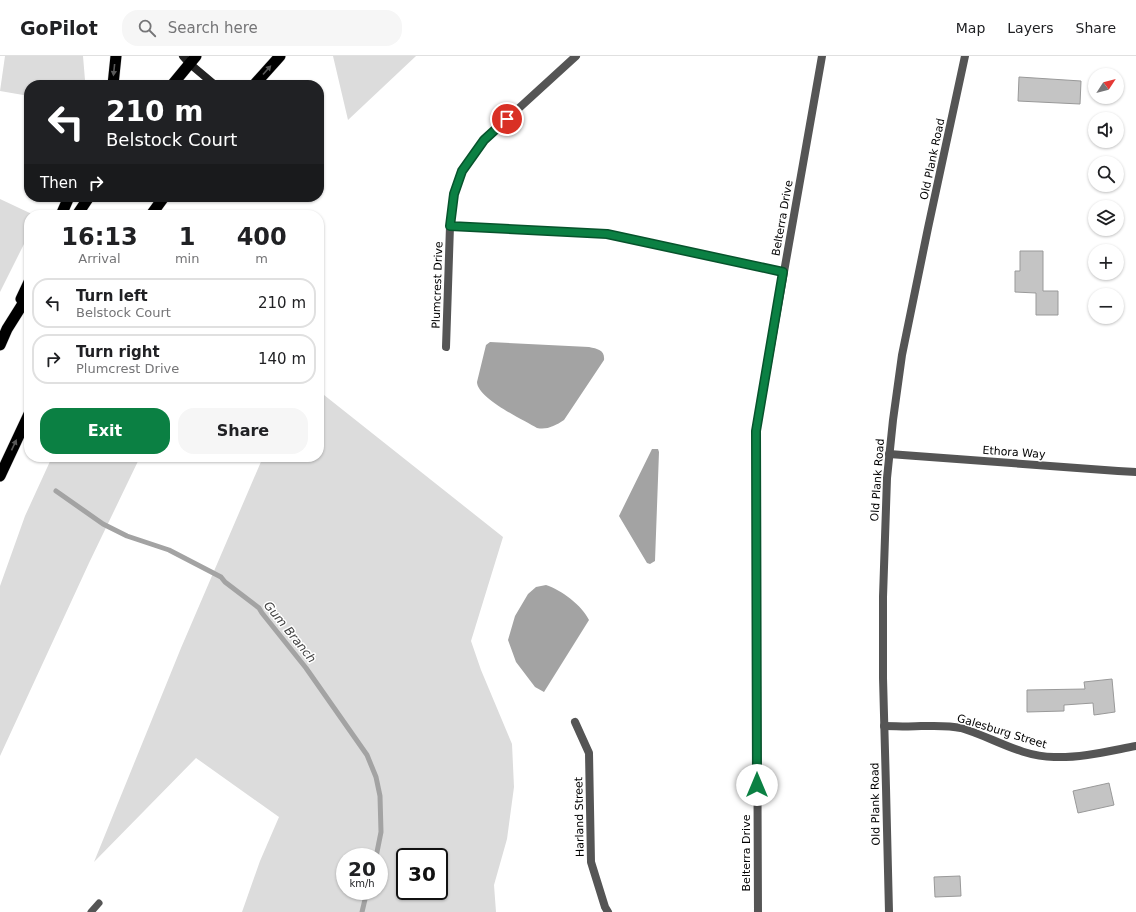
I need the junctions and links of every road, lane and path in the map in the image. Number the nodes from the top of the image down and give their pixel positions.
1 (116, 56) edge
2 (280, 56) edge
3 (576, 56) edge
4 (822, 56) edge
5 (965, 56) edge
6 (190, 59) edge
7 (114, 80) edge
8 (175, 80) edge
9 (210, 80) edge
10 (258, 80) edge
11 (450, 226) junction
12 (783, 272) junction
13 (24, 292) edge
14 (24, 302) edge
15 (6, 329) junction
16 (0, 345) edge
17 (446, 347) dead end
18 (24, 425) edge
19 (889, 454) junction
20 (1136, 472) edge
21 (0, 476) edge
22 (575, 722) dead end
23 (884, 726) junction
24 (1136, 746) edge
25 (100, 903) dead end
26 (91, 912) edge
27 (608, 912) edge
28 (758, 912) edge
29 (889, 912) edge

1 -> 7 highway
10 -> 2 highway
3 - 11 street, Plumcrest Drive
4 - 12 street, Belterra Drive
5 - 19 street, Old Plank Road
6 - 8 highway
6 - 9 main road
11 - 12 street
11 - 17 street, Plumcrest Drive
12 - 28 street, Belterra Drive
13 - 15 highway
14 - 15 highway
15 - 16 highway
21 -> 18 highway
19 - 20 street, Ethora Way
19 - 23 street, Old Plank Road
22 - 27 street, Harland Street
23 - 24 street, Galesburg Street
23 - 29 street, Old Plank Road
25 - 26 lane

